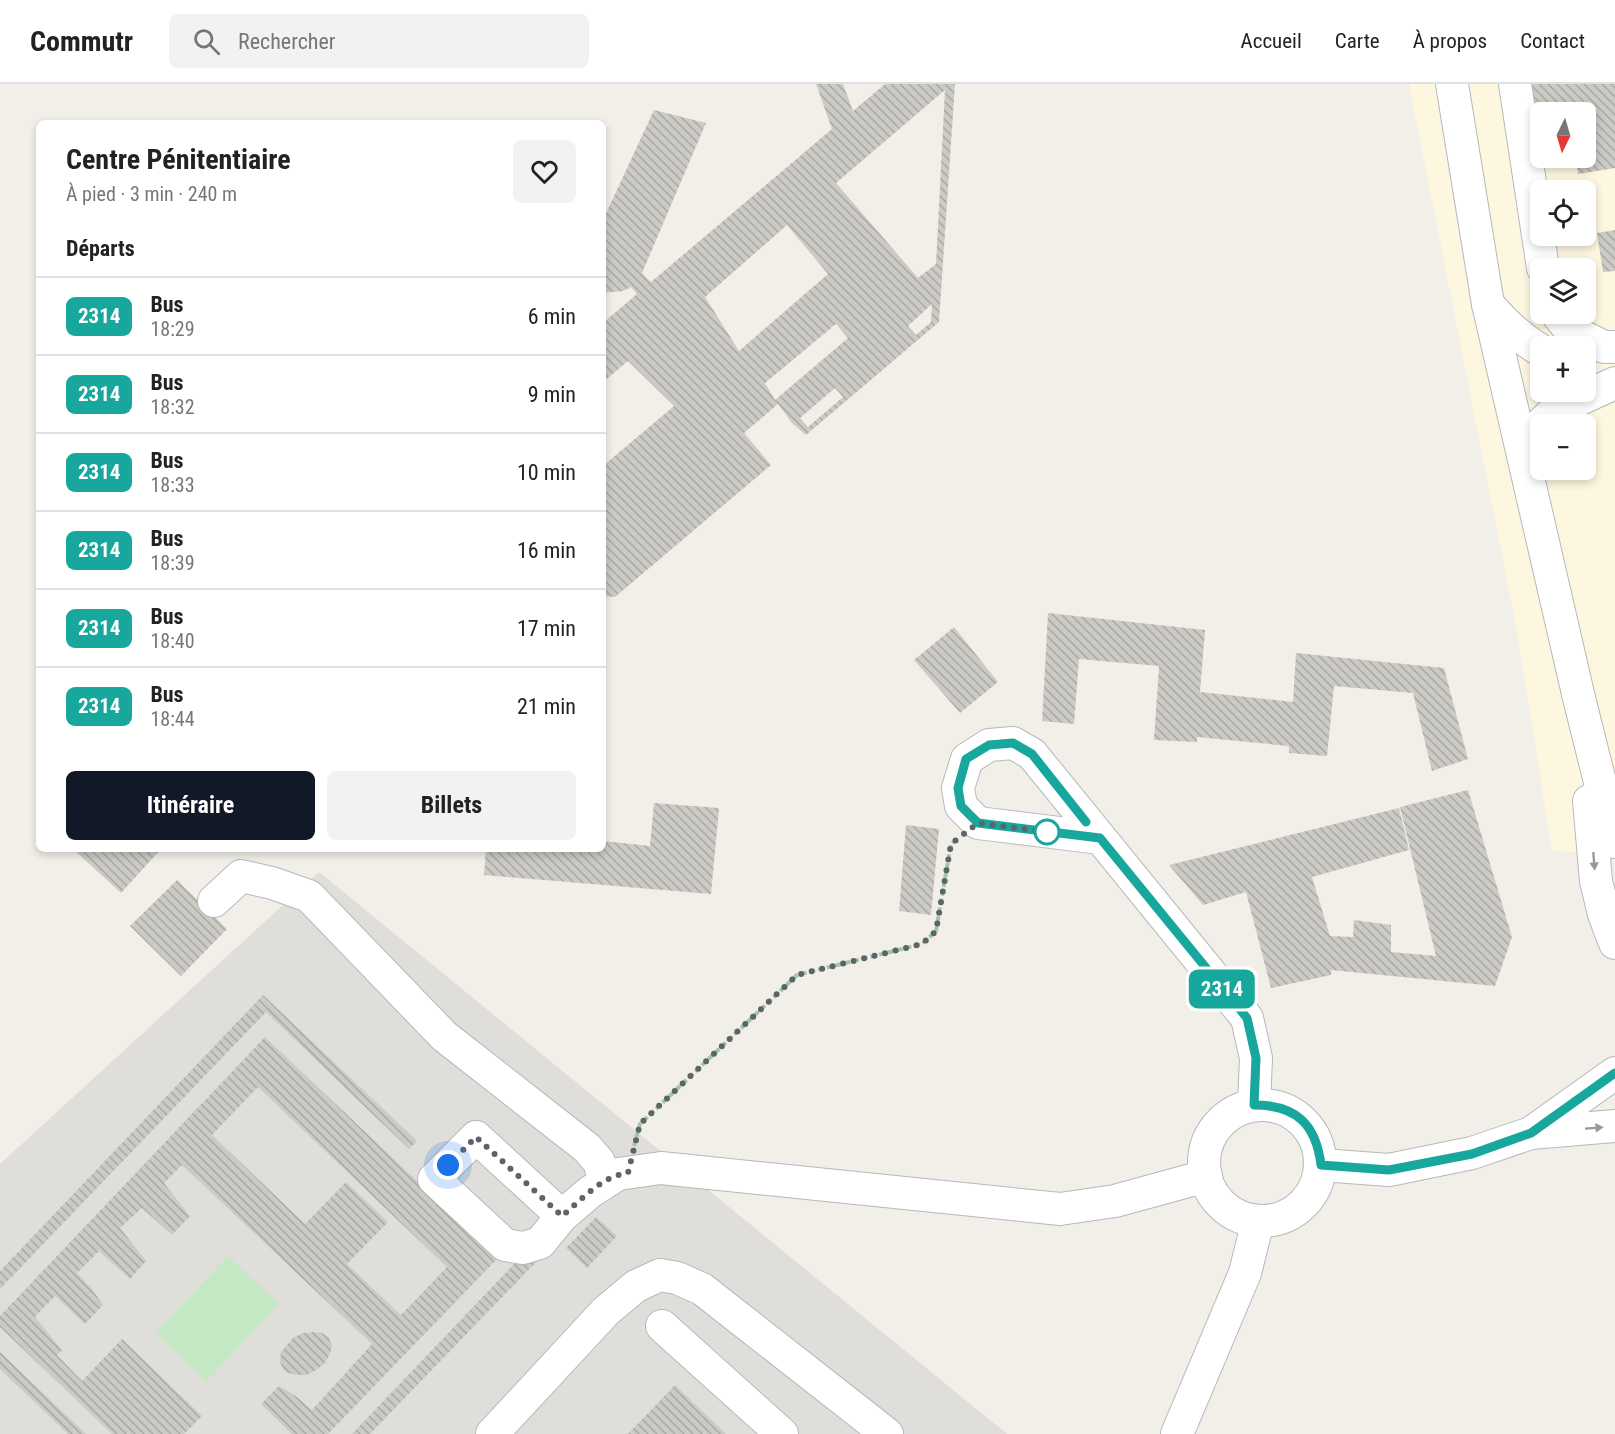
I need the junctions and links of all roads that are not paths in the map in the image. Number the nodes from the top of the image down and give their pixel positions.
1 (1452, 84) edge
2 (1515, 84) edge
3 (1541, 258) edge
4 (1488, 304) junction
5 (1564, 324) edge
6 (1530, 343) edge
7 (1615, 347) edge
8 (1596, 375) edge
9 (1615, 382) edge
10 (1552, 414) edge
11 (1530, 441) edge
12 (1521, 454) junction
13 (1579, 698) junction
14 (1100, 838) junction
15 (1615, 842) edge
16 (214, 901) dead end
17 (1615, 943) edge
18 (1615, 1073) edge
19 (1254, 1105) junction
20 (1615, 1126) edge
21 (1531, 1133) junction
22 (1321, 1165) junction
23 (1206, 1176) junction
24 (616, 1178) junction
25 (562, 1216) dead end
26 (1258, 1221) junction
27 (662, 1326) dead end
28 (882, 1433) edge
29 (492, 1434) edge
30 (782, 1434) edge
31 (1177, 1434) edge

1 - 4 street
2 - 3 street
4 - 6 street
4 - 12 street
5 - 7 street
8 - 9 street
9 - 10 street
11 - 12 street
12 - 13 street
13 - 15 street
13 -> 17 street
14 - 14 street
14 - 19 street
16 - 24 street
18 - 21 street
19 - 22 street
19 - 23 street
21 -> 20 street
21 - 22 street
22 - 26 street
23 - 24 street
23 - 26 street
24 - 25 street
26 - 31 street
27 - 30 street
28 - 29 street

